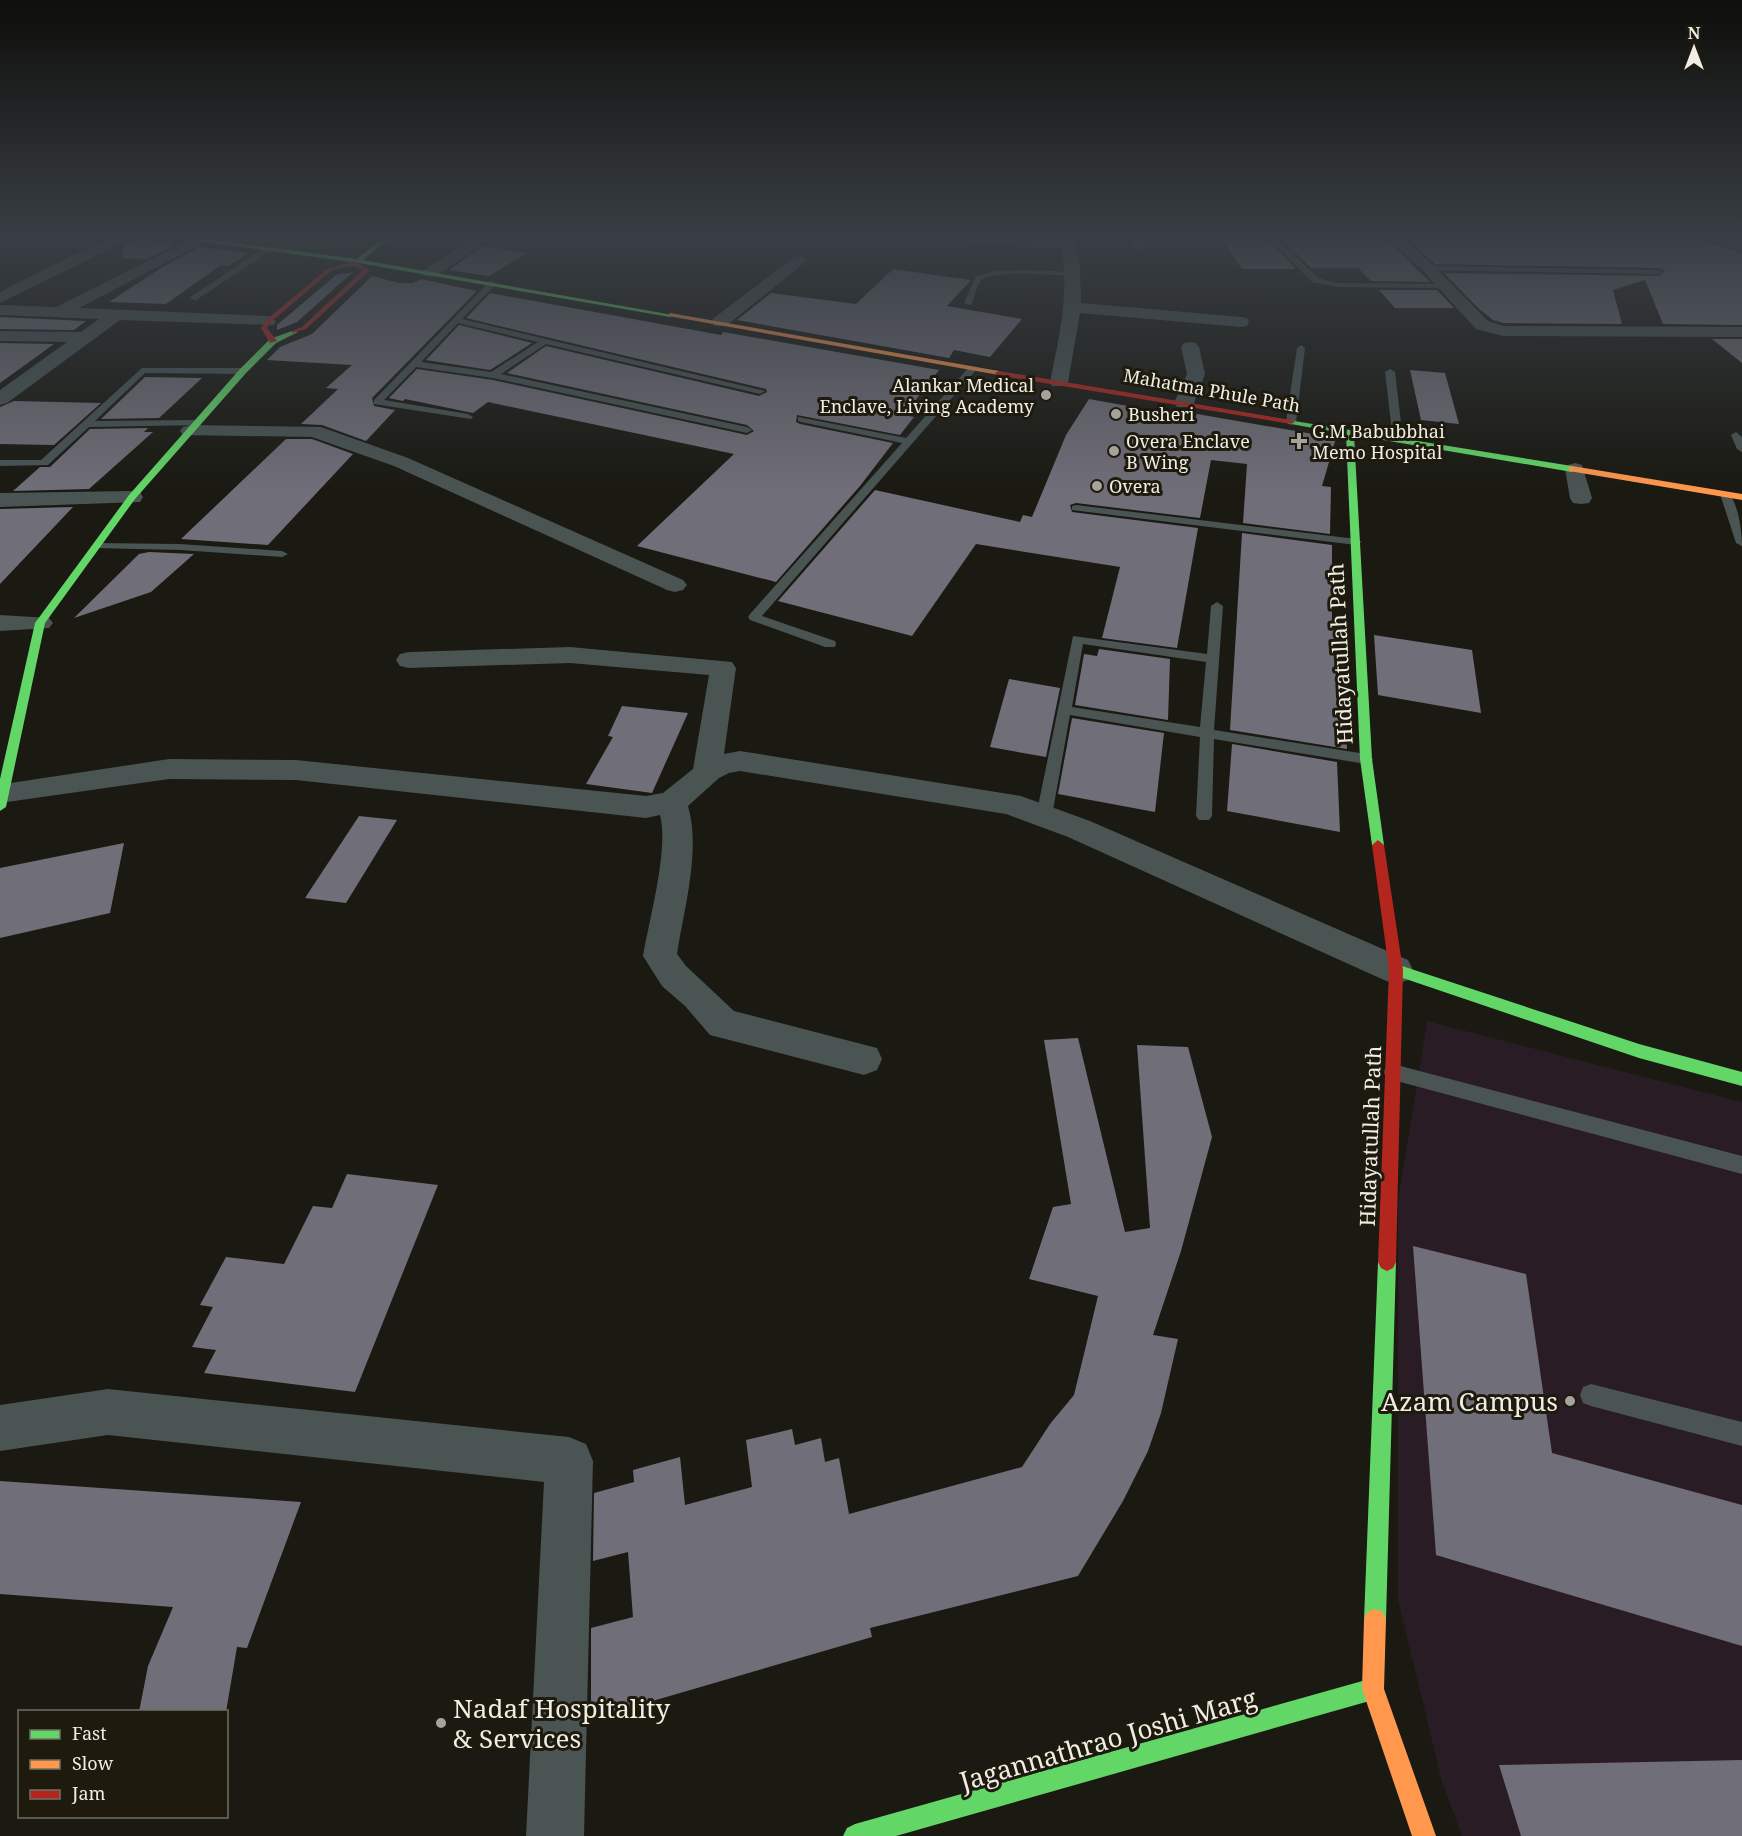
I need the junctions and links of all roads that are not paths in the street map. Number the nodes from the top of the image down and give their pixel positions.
1 (110, 319) edge
2 (218, 319) edge
3 (271, 319) edge
4 (314, 319) edge
5 (701, 319) edge
6 (724, 319) edge
7 (1072, 319) edge
8 (1204, 319) edge
9 (1476, 319) edge
10 (455, 320) joint
11 (268, 321) junction
12 (720, 322) junction
13 (1241, 322) dead end
14 (1742, 332) edge
15 (0, 336) edge
16 (83, 338) junction
17 (273, 341) junction
18 (545, 341) junction
19 (1190, 346) dead end
20 (1301, 348) dead end
21 (414, 364) junction
22 (972, 369) junction
23 (243, 371) junction
24 (12, 372) dead end
25 (1390, 372) dead end
26 (35, 373) junction
27 (493, 375) junction
28 (1059, 382) junction
29 (760, 391) dead end
30 (0, 399) edge
31 (1184, 404) junction
32 (468, 417) dead end
33 (801, 419) dead end
34 (1292, 422) junction
35 (86, 424) junction
36 (194, 427) junction
37 (747, 430) dead end
38 (1350, 432) junction
39 (1736, 435) dead end
40 (1398, 440) junction
41 (909, 441) junction
42 (1742, 449) edge
43 (0, 463) edge
44 (1575, 469) junction
45 (1725, 494) junction
46 (132, 497) junction
47 (1742, 497) edge
48 (1581, 498) dead end
49 (0, 500) edge
50 (1076, 508) dead end
51 (1356, 542) junction
52 (1742, 543) edge
53 (97, 546) junction
54 (282, 554) dead end
55 (675, 585) dead end
56 (1217, 606) dead end
57 (0, 623) edge
58 (40, 623) junction
59 (830, 644) dead end
60 (1213, 659) junction
61 (409, 660) dead end
62 (1064, 710) junction
63 (1207, 733) junction
64 (1366, 759) junction
65 (707, 769) junction
66 (2, 800) edge
67 (672, 803) junction
68 (1044, 816) junction
69 (1204, 816) dead end
70 (1396, 970) junction
71 (864, 1059) dead end
72 (1393, 1072) junction
73 (1742, 1079) edge
74 (1742, 1165) edge
75 (1591, 1395) dead end
76 (0, 1428) edge
77 (1742, 1434) edge
78 (1373, 1689) junction
79 (555, 1836) edge
80 (855, 1836) edge
81 (1424, 1836) edge

1 - 16 street
2 - 11 street
3 - 11 street
4 - 17 street
5 - 12 street, Mahatma Phule Path
6 - 12 street
7 - 28 street
8 - 13 street
9 - 14 street
10 - 18 lane
10 - 21 lane
11 - 17 street
12 - 22 street, Mahatma Phule Path
15 - 16 street
16 - 26 street
17 - 23 street
18 - 27 lane
18 - 29 lane
19 - 31 street
20 - 34 lane
21 - 27 lane
21 - 32 lane
22 - 28 street, Mahatma Phule Path
22 - 41 lane
23 - 35 lane
23 - 36 street
24 - 26 street
25 - 40 lane
26 - 30 street
27 - 37 lane
28 - 31 street, Mahatma Phule Path
31 - 34 street, Mahatma Phule Path
33 - 41 lane
34 - 38 street, Mahatma Phule Path
35 - 36 lane
35 - 43 lane
36 - 46 street
36 - 55 street
38 - 40 street, Mahatma Phule Path
38 - 51 street, Hidayatullah Path
39 - 42 lane
40 - 44 street, Mahatma Phule Path
41 - 59 lane
44 - 45 street, Mahatma Phule Path
44 - 48 street
45 - 47 street, Mahatma Phule Path
45 - 52 lane
46 - 49 street
46 - 53 street
50 - 51 lane
51 - 64 street, Hidayatullah Path
53 - 54 lane
53 - 58 street
56 - 60 lane
57 - 58 street
58 - 66 street
60 - 62 lane
60 - 63 lane
61 - 65 street
62 - 63 lane
62 - 68 lane
63 - 64 lane
63 - 69 lane
64 - 70 street, Hidayatullah Path
65 - 67 street
65 - 68 street
66 - 67 street
67 - 71 street
68 - 70 street
70 - 72 street, Hidayatullah Path
70 - 73 street
72 - 74 lane
72 - 78 street, Hidayatullah Path
75 - 77 lane
76 - 79 street
78 - 80 street, Jagannathrao Joshi Marg
78 - 81 street, Hidayatullah Path

